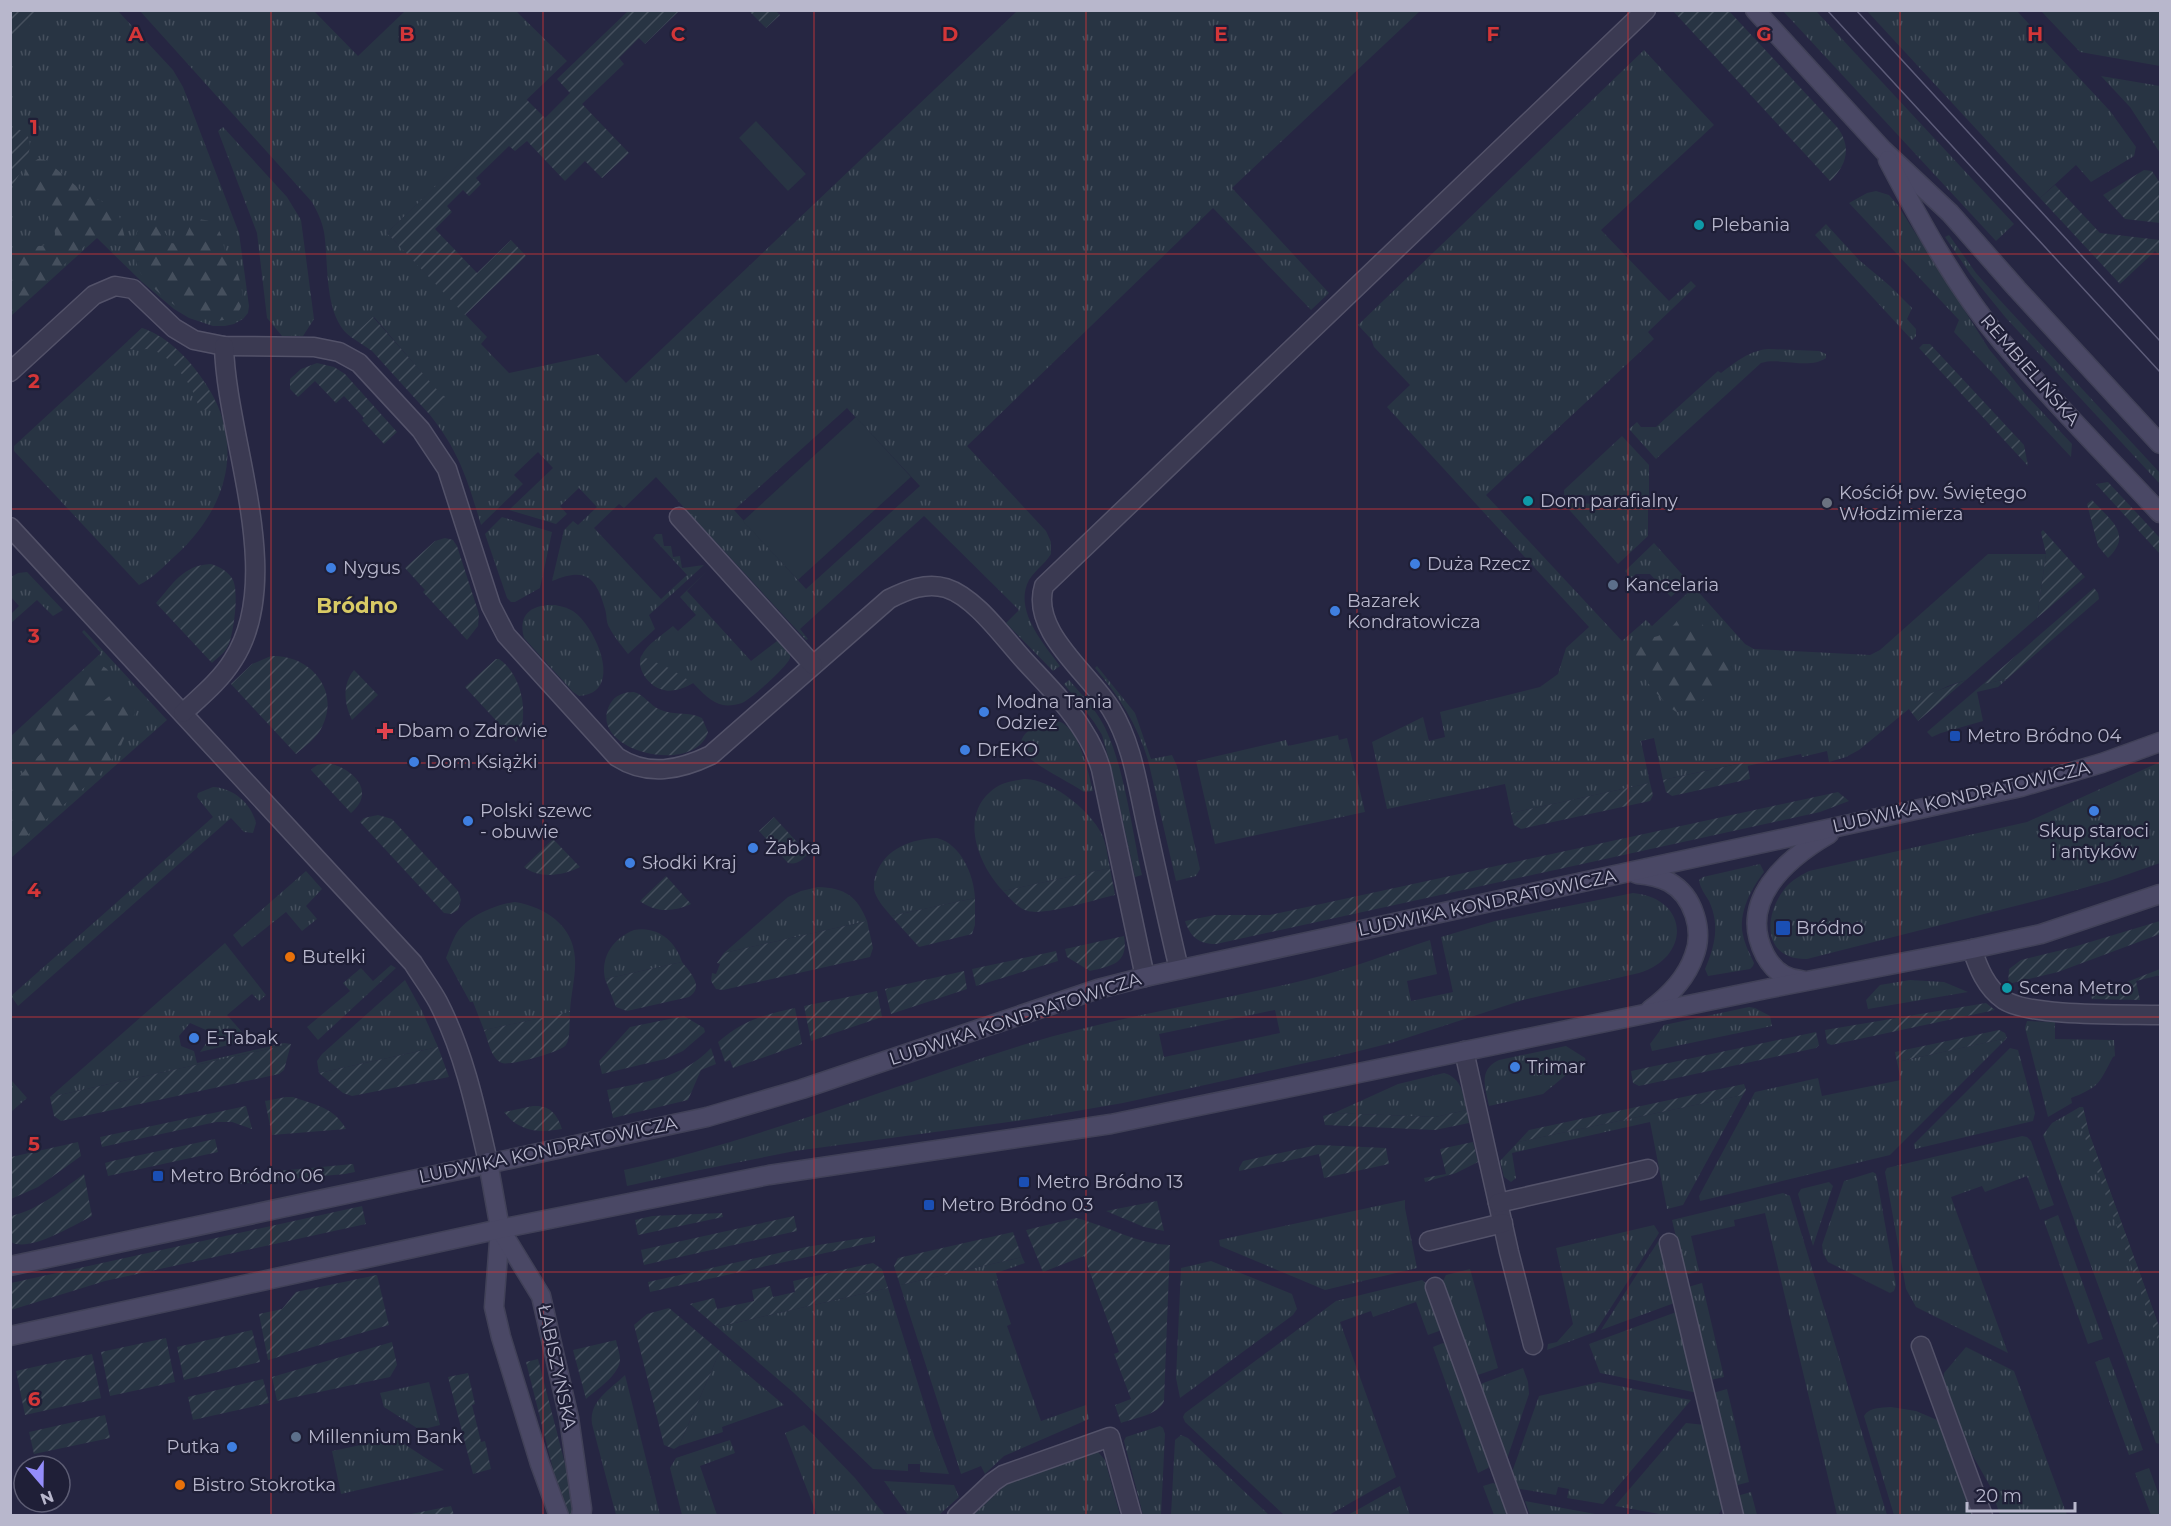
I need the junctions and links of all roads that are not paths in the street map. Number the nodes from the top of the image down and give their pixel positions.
1 (1646, 10) edge
2 (1755, 10) edge
3 (1883, 150) junction
4 (224, 346) junction
5 (10, 372) edge
6 (2160, 444) edge
7 (2160, 513) edge
8 (679, 517) dead end
9 (10, 527) edge
10 (813, 665) junction
11 (183, 713) junction
12 (2160, 742) edge
13 (1855, 824) junction
14 (1625, 873) junction
15 (2160, 894) edge
16 (1972, 949) junction
17 (1179, 969) junction
18 (1145, 977) junction
19 (1815, 980) junction
20 (1640, 1014) junction
21 (2160, 1015) edge
22 (1464, 1051) junction
23 (488, 1162) junction
24 (1647, 1169) dead end
25 (1498, 1203) junction
26 (1503, 1223) junction
27 (500, 1229) junction
28 (1429, 1241) dead end
29 (1669, 1243) dead end
30 (10, 1266) edge
31 (1435, 1287) dead end
32 (10, 1335) edge
33 (1533, 1345) dead end
34 (1921, 1346) dead end
35 (559, 1515) edge
36 (581, 1515) edge
37 (957, 1515) edge
38 (1132, 1515) edge
39 (1518, 1515) edge
40 (1734, 1515) edge
41 (1983, 1515) edge

1 - 17 street
2 - 3 main road, REMBIELIŃSKA
3 - 6 main road, REMBIELIŃSKA
3 - 7 main road, REMBIELIŃSKA
4 - 5 street
4 - 10 street
4 - 11 street
8 - 10 street
9 - 11 street
10 - 18 street
11 - 23 street
12 - 13 main road, LUDWIKA KONDRATOWICZA
13 - 14 main road, LUDWIKA KONDRATOWICZA
13 - 19 main road
14 - 17 main road, LUDWIKA KONDRATOWICZA
14 - 20 main road
15 - 16 main road
16 - 19 main road
16 - 21 street
17 - 18 main road, LUDWIKA KONDRATOWICZA
18 - 23 main road, LUDWIKA KONDRATOWICZA
19 - 20 main road
20 - 22 main road
22 - 25 street
22 - 27 main road
23 - 27 main road, ŁABISZYŃSKA
23 - 30 main road, LUDWIKA KONDRATOWICZA
24 - 25 street
25 - 26 street
26 - 28 street
26 - 33 street
27 - 32 main road
27 - 35 main road, ŁABISZYŃSKA
27 - 36 main road, ŁABISZYŃSKA
29 - 40 street
31 - 39 street
34 - 41 street
37 - 38 street

